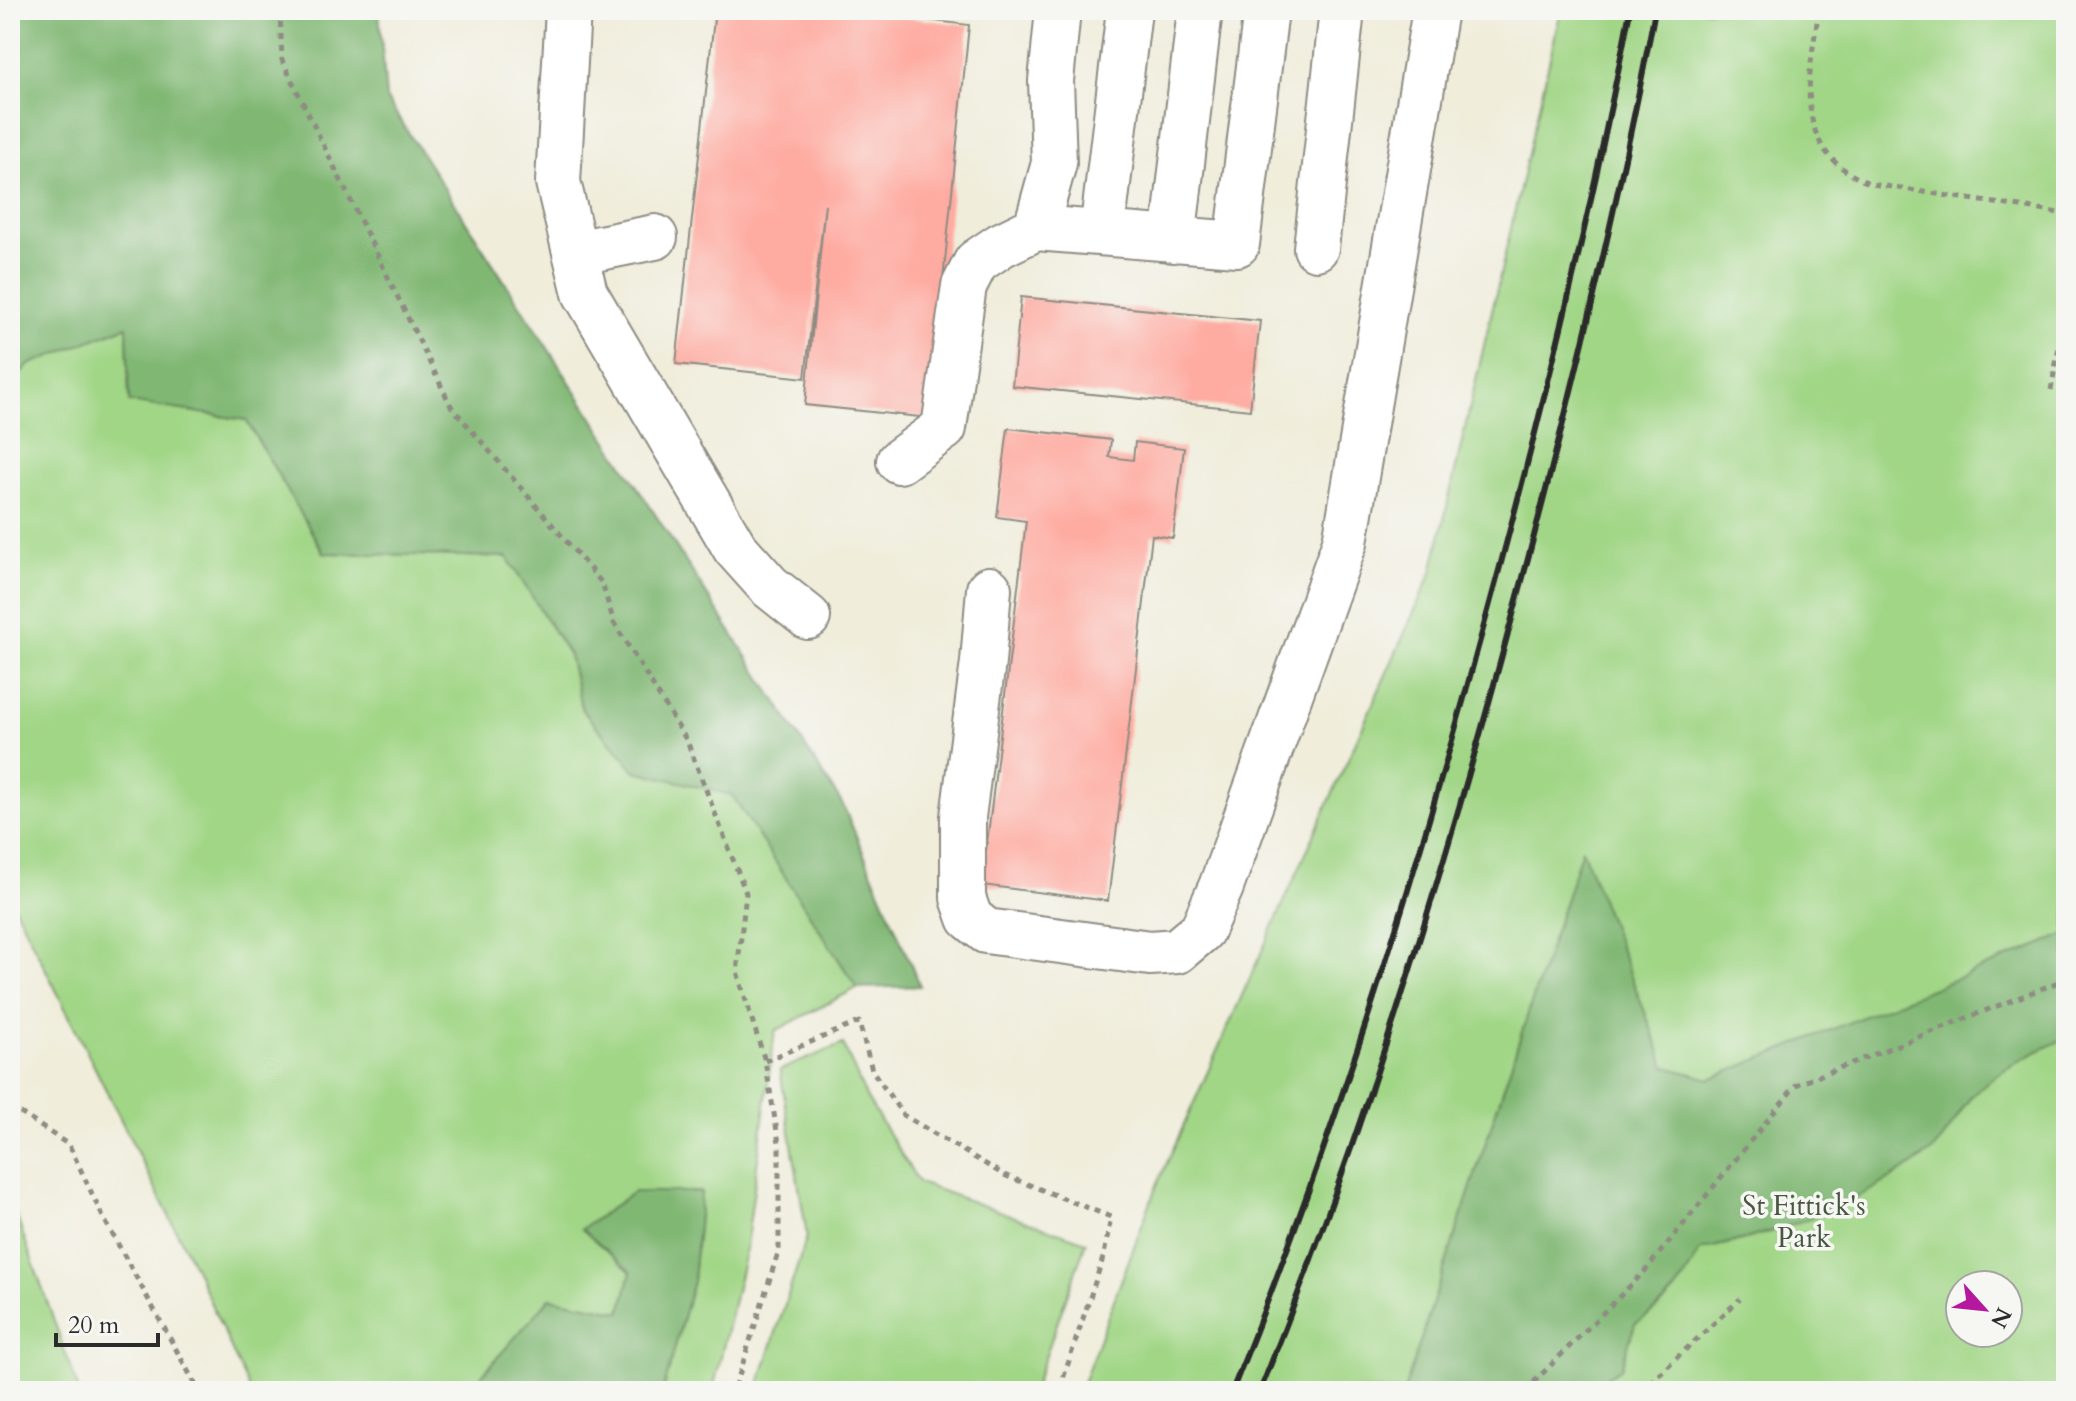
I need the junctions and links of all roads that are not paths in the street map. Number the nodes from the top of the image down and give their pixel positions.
1 (568, 10) edge
2 (1058, 10) edge
3 (1129, 10) edge
4 (1200, 10) edge
5 (1266, 10) edge
6 (1342, 10) edge
7 (1435, 10) edge
8 (1036, 228) junction
9 (1102, 233) junction
10 (655, 237) dead end
11 (1173, 240) junction
12 (1316, 248) dead end
13 (575, 253) junction
14 (899, 461) dead end
15 (989, 589) dead end
16 (808, 617) dead end

1 - 13 lane
2 - 8 lane
3 - 9 lane
4 - 11 lane
5 - 11 lane
6 - 12 lane
7 - 15 lane
8 - 9 lane
8 - 14 lane
9 - 11 lane
10 - 13 lane
13 - 16 lane

